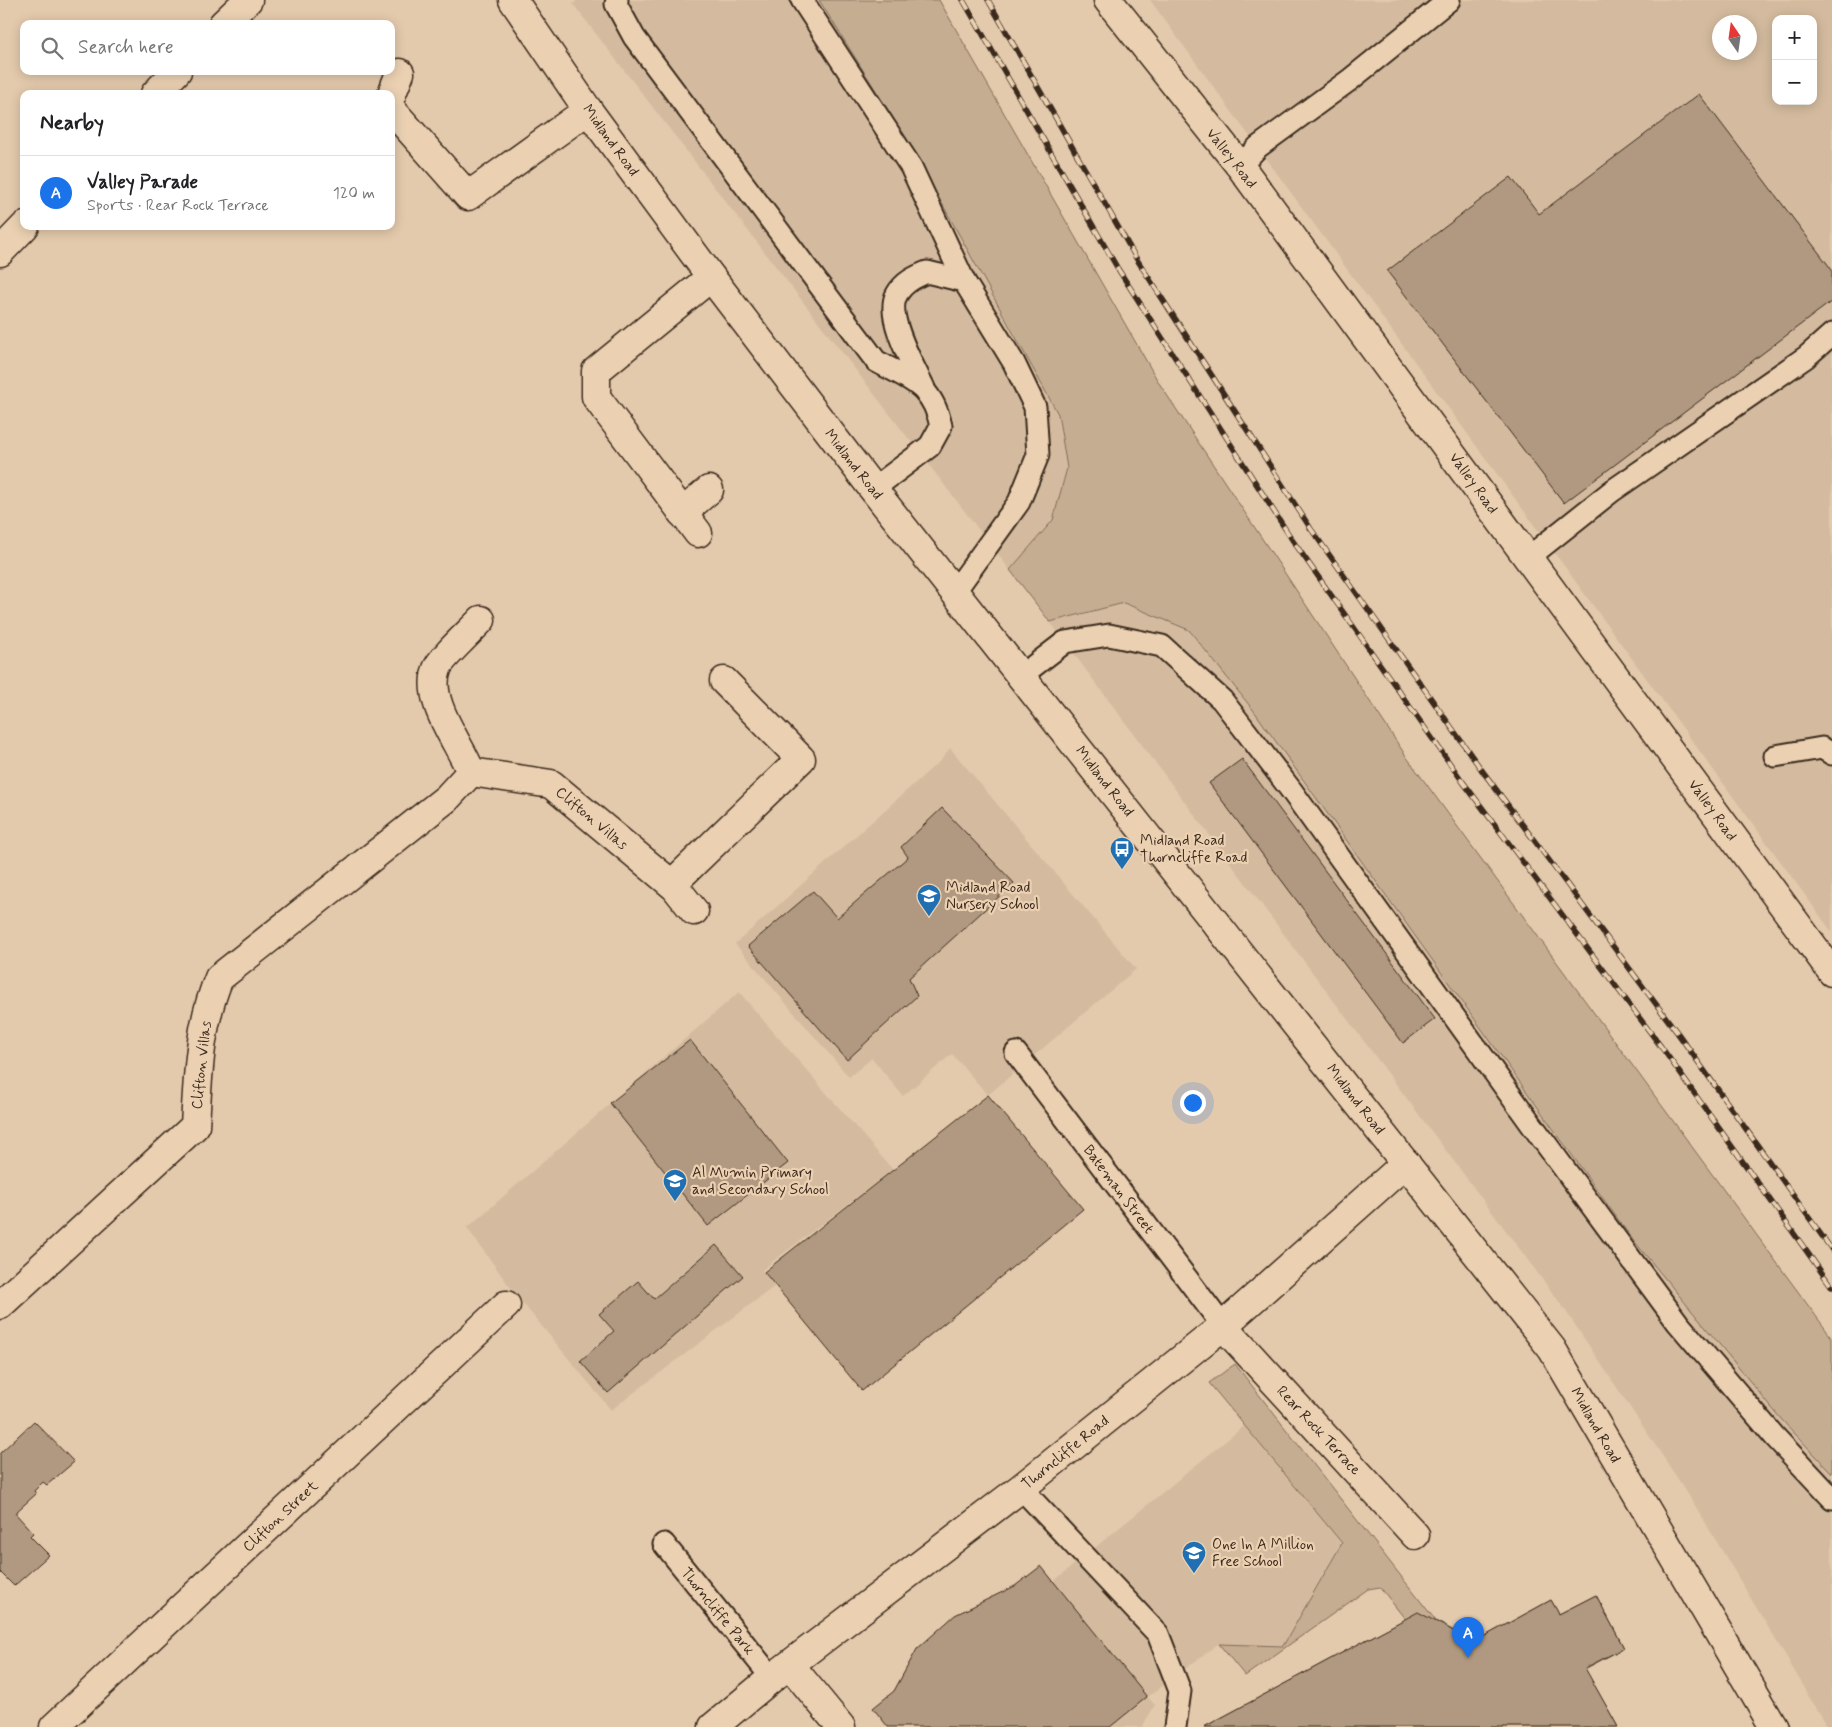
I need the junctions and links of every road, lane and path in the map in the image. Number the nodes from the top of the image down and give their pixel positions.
1 (248, 0) edge
2 (513, 0) edge
3 (617, 0) edge
4 (802, 0) edge
5 (1108, 0) edge
6 (1449, 0) edge
7 (227, 20) edge
8 (173, 75) edge
9 (159, 90) edge
10 (588, 110) junction
11 (395, 114) edge
12 (1240, 166) junction
13 (21, 230) edge
14 (0, 252) edge
15 (711, 277) junction
16 (964, 281) junction
17 (1832, 334) edge
18 (924, 388) junction
19 (873, 489) junction
20 (709, 490) dead end
21 (1529, 557) junction
22 (955, 591) junction
23 (481, 620) dead end
24 (1022, 675) junction
25 (724, 681) dead end
26 (1832, 754) edge
27 (1775, 756) dead end
28 (471, 772) junction
29 (672, 884) junction
30 (694, 910) dead end
31 (1832, 972) edge
32 (1016, 1053) dead end
33 (1406, 1163) junction
34 (0, 1305) edge
35 (506, 1305) dead end
36 (1223, 1326) junction
37 (1021, 1488) junction
38 (1832, 1498) edge
39 (1414, 1535) dead end
40 (664, 1544) dead end
41 (781, 1671) junction
42 (54, 1727) edge
43 (713, 1727) edge
44 (841, 1727) edge
45 (1175, 1727) edge
46 (1774, 1727) edge

1 - 7 main road
2 - 10 main road, Midland Road
3 - 18 lane
4 - 16 lane
5 - 12 main road, Valley Road
6 - 12 lane
8 - 9 main road
10 - 11 main road
10 - 15 main road, Midland Road
12 - 21 main road, Valley Road
13 - 14 main road
15 - 19 main road, Midland Road
15 - 20 main road
16 - 18 lane
16 - 22 lane
17 - 21 lane
18 - 19 lane
19 - 22 main road, Midland Road
21 - 31 main road, Valley Road
22 - 24 main road, Midland Road
23 - 28 main road
24 - 33 main road, Midland Road
24 - 38 lane
25 - 29 main road
26 - 27 lane
28 - 29 main road, Clifton Villas
28 - 34 main road, Clifton Villas
29 - 30 main road, Clifton Villas
32 - 36 lane, Bateman Street
33 - 36 main road, Thorncliffe Road
33 - 46 main road, Midland Road
35 - 42 main road, Clifton Street
36 - 37 main road, Thorncliffe Road
36 - 39 main road, Rear Rock Terrace
37 - 41 main road, Thorncliffe Road
37 - 45 lane
40 - 41 lane, Thorncliffe Park
41 - 43 main road, Thorncliffe Road
41 - 44 main road

